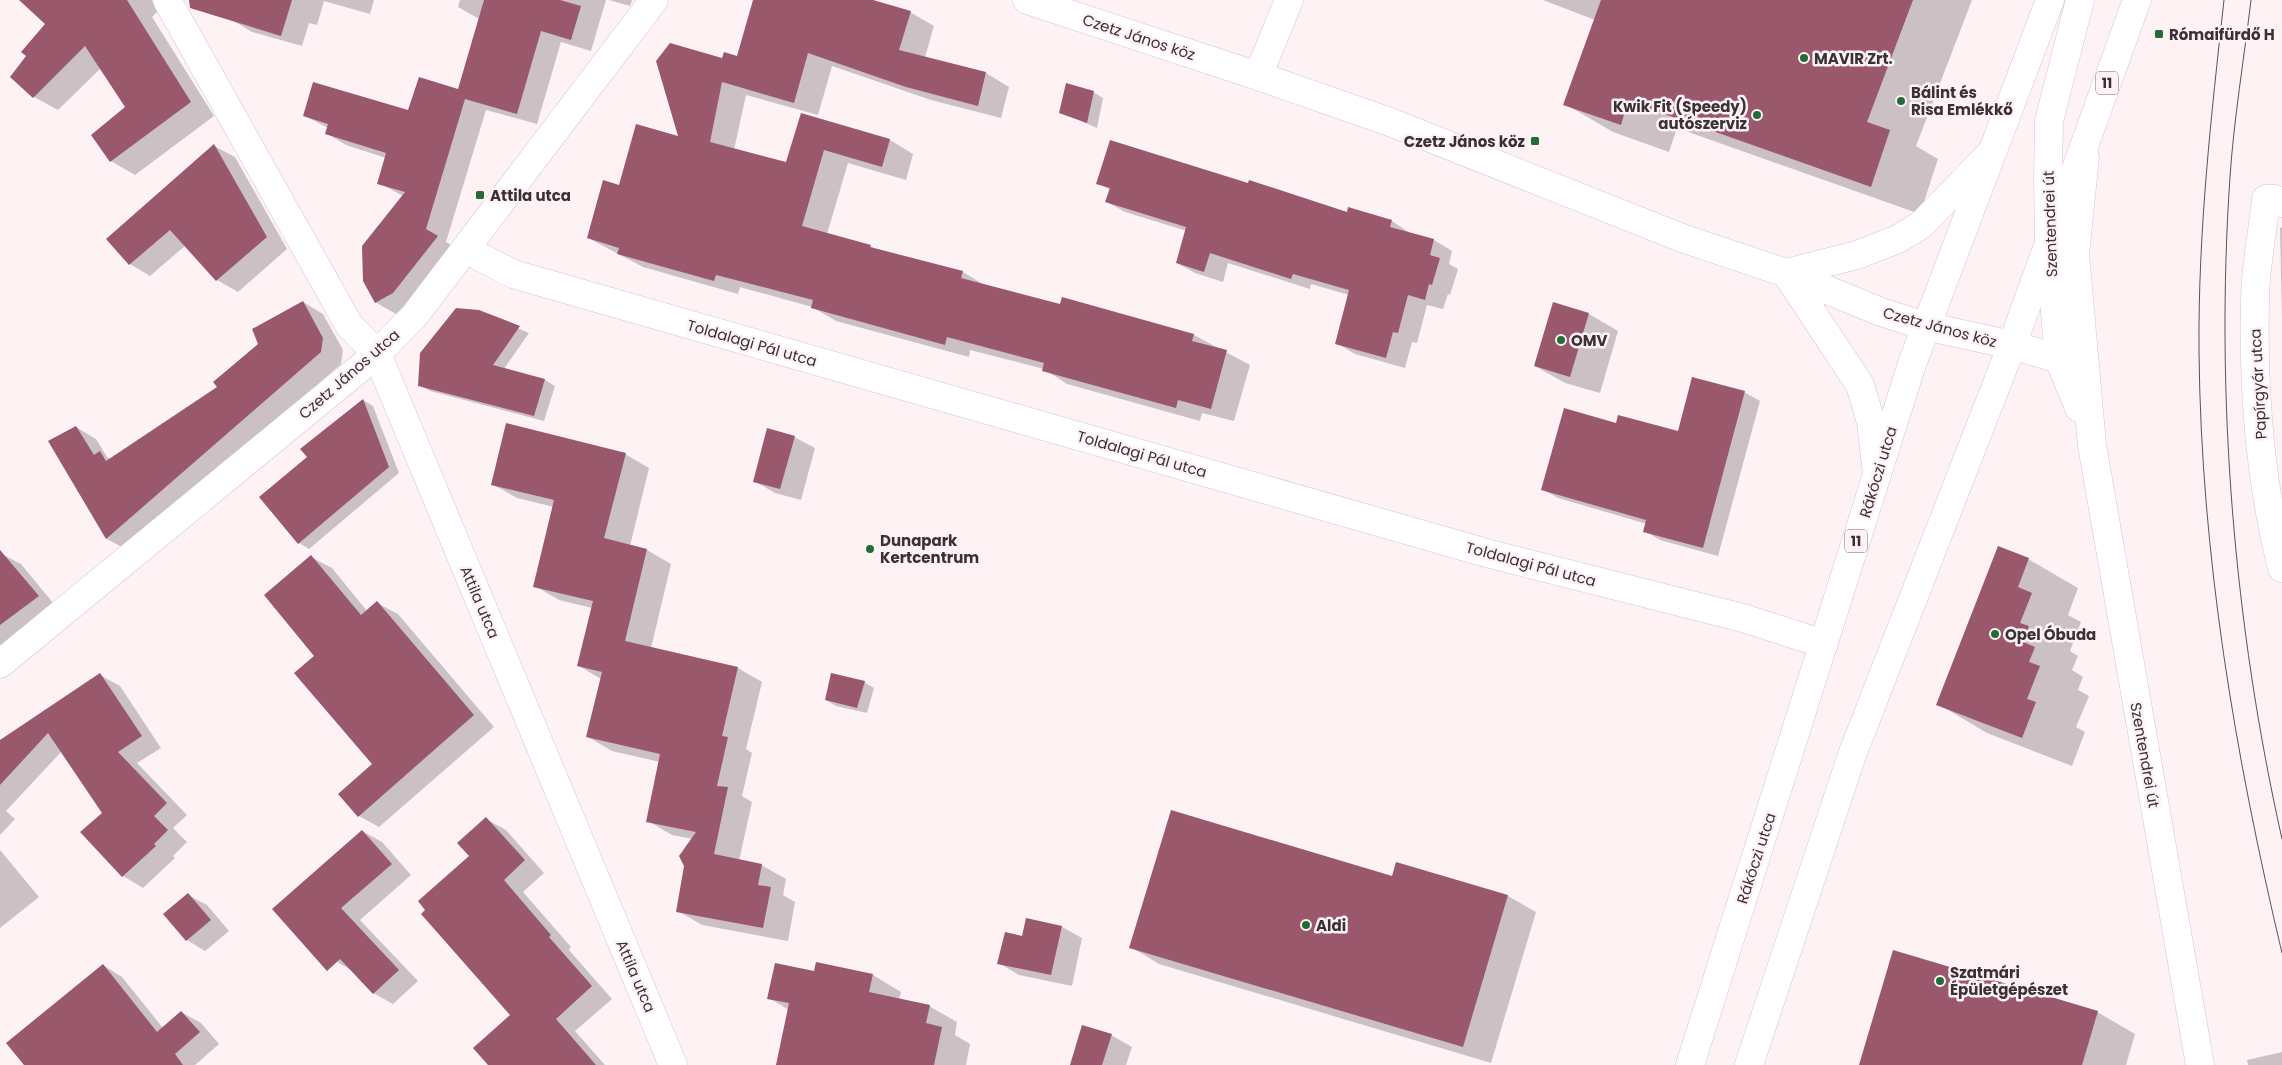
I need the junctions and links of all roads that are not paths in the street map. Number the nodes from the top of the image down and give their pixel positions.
1 (167, 0) edge
2 (654, 0) edge
3 (1027, 0) edge
4 (1289, 0) edge
5 (2050, 0) edge
6 (2080, 0) edge
7 (2137, 0) edge
8 (1258, 76) junction
9 (2087, 141) junction
10 (1989, 155) junction
11 (2274, 201) edge
12 (2049, 240) junction
13 (465, 249) junction
14 (1786, 273) junction
15 (1925, 326) junction
16 (2012, 346) junction
17 (376, 354) junction
18 (2059, 359) junction
19 (2092, 445) junction
20 (1878, 474) junction
21 (2282, 568) edge
22 (1824, 644) junction
23 (0, 664) edge
24 (673, 1065) edge
25 (1690, 1065) edge
26 (1749, 1065) edge
27 (2200, 1065) edge

1 - 17 street, Attila utca
2 - 13 street, Czetz János utca
3 - 8 street, Czetz János köz
4 - 8 street
5 - 10 street, Rákóczi utca / 11
6 - 12 street, Szentendrei út
7 - 9 street, Szentendrei út / 11
8 - 14 street, Czetz János köz
9 - 12 street, 11
9 - 19 street, Szentendrei út
10 - 14 street
10 - 15 street, Rákóczi utca / 11
11 - 21 street, Papírgyár utca
12 - 16 street, 11
12 - 18 street, Szentendrei út
13 - 17 street, Czetz János utca
13 - 22 street, Toldalagi Pál utca
14 - 15 street, Czetz János köz
14 - 20 street
15 - 16 street, Czetz János köz
15 - 20 street, Rákóczi utca / 11
16 - 18 street, Czetz János köz
16 - 26 street, 11
17 - 23 street, Czetz János utca
17 - 24 street, Attila utca
18 - 19 street, Szentendrei út
19 - 27 street, Szentendrei út
20 - 22 street, Rákóczi utca / 11
22 - 25 street, Rákóczi utca / 11

